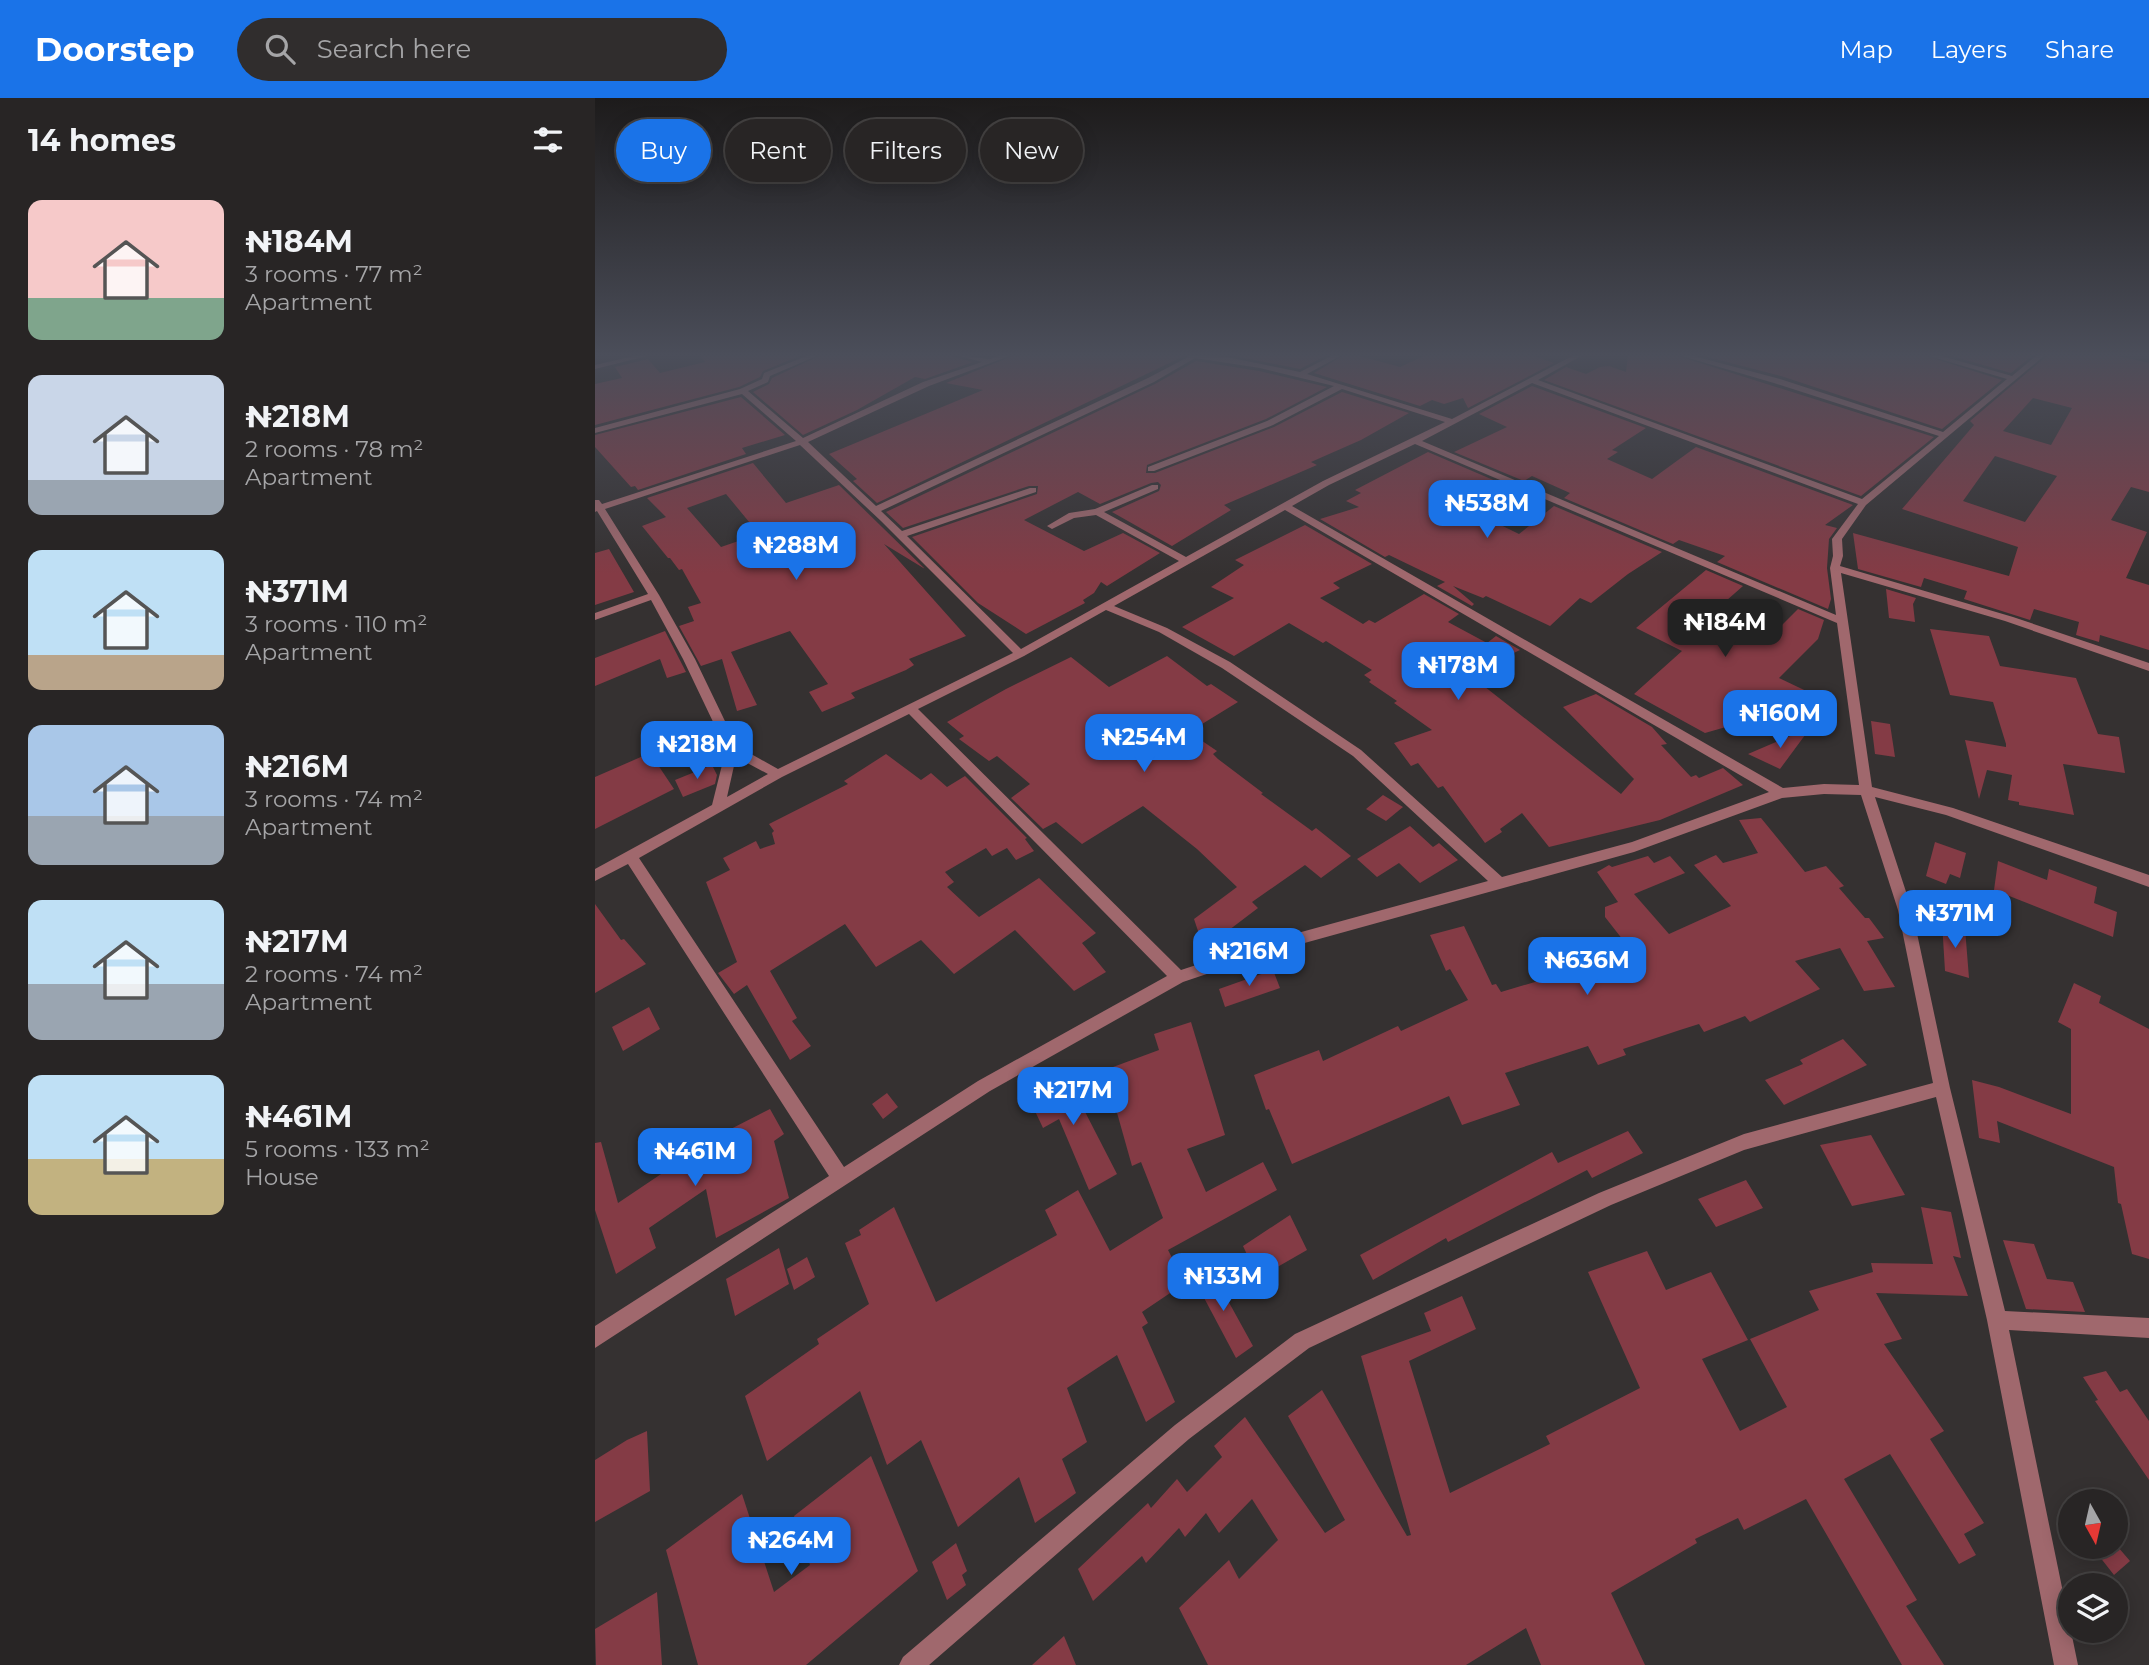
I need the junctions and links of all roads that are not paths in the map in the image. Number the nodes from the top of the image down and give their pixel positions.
1 (788, 428) edge
2 (832, 428) edge
3 (1050, 428) edge
4 (1257, 428) edge
5 (1438, 428) edge
6 (1662, 428) edge
7 (1923, 428) edge
8 (1952, 428) edge
9 (1944, 435) junction
10 (804, 441) junction
11 (1415, 441) junction
12 (1151, 469) dead end
13 (1155, 486) dead end
14 (1033, 490) dead end
15 (1863, 503) junction
16 (596, 506) edge
17 (1285, 506) junction
18 (876, 510) junction
19 (1097, 512) junction
20 (1052, 526) dead end
21 (901, 536) junction
22 (1186, 561) junction
23 (1835, 568) junction
24 (654, 595) junction
25 (1107, 607) junction
26 (595, 617) edge
27 (1843, 622) junction
28 (1020, 654) junction
29 (2149, 667) edge
30 (910, 708) junction
31 (732, 749) junction
32 (778, 774) junction
33 (1866, 790) junction
34 (1781, 793) junction
35 (718, 807) junction
36 (631, 857) junction
37 (595, 876) edge
38 (2149, 881) edge
39 (1498, 882) junction
40 (1178, 976) junction
41 (1942, 1088) junction
42 (841, 1178) junction
43 (1997, 1320) junction
44 (2149, 1328) edge
45 (595, 1338) edge
46 (2064, 1664) edge
47 (911, 1665) edge

1 - 10 street
2 - 10 street
3 - 18 street
4 - 12 street
5 - 11 street
6 - 15 street
7 - 9 street
8 - 9 street
9 - 15 street
10 - 16 street
10 - 18 street
11 - 17 street
11 - 27 street
13 - 19 street
14 - 21 street
15 - 23 street
16 - 24 street
17 - 22 street
17 - 34 street
18 - 21 street
19 - 20 street
19 - 22 street
21 - 28 street
22 - 25 street
23 - 27 street
23 - 29 street
24 - 26 street
24 - 31 street
25 - 28 street
25 - 39 street
27 - 33 street
28 - 30 street
30 - 32 street
30 - 40 street
31 - 32 street
31 - 35 street
32 - 35 street
33 - 34 street
33 - 38 street
33 - 41 street
34 - 39 street
35 - 36 street
36 - 37 street
36 - 42 street
39 - 40 street
40 - 42 street
41 - 43 street
41 - 47 street
42 - 45 street
43 - 44 street
43 - 46 street

